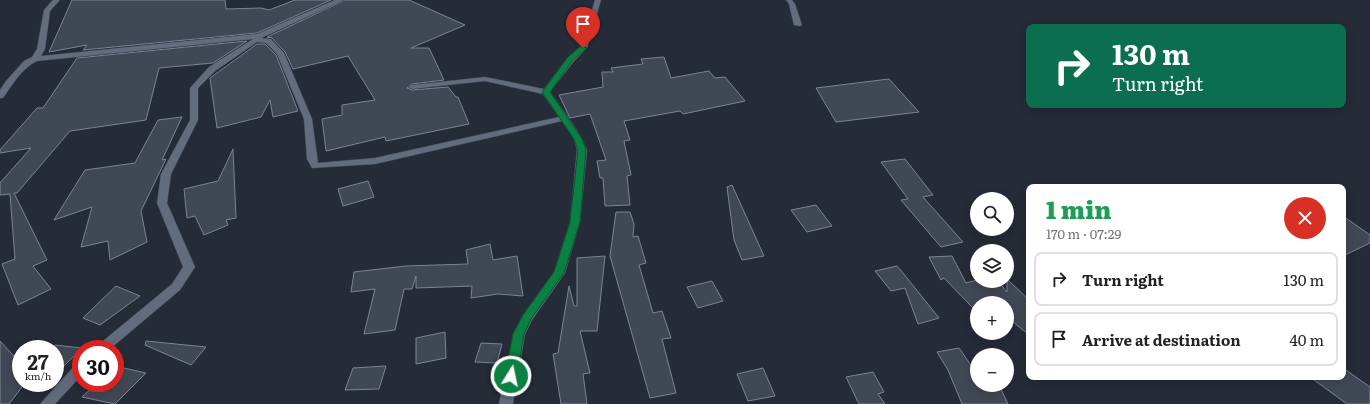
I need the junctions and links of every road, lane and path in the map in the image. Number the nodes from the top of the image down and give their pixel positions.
1 (57, 0) edge
2 (341, 0) edge
3 (598, 0) edge
4 (789, 0) edge
5 (798, 25) dead end
6 (257, 38) junction
7 (35, 59) junction
8 (412, 87) dead end
9 (546, 92) junction
10 (0, 96) edge
11 (565, 118) junction
12 (112, 340) edge
13 (72, 378) edge
14 (47, 404) edge
15 (506, 404) edge

1 - 7 street
2 - 6 street
3 - 9 street
4 - 5 street
6 - 7 street
6 - 11 street
6 - 12 street
7 - 10 street
8 - 9 street
9 - 11 street
11 - 15 street
13 - 14 street

